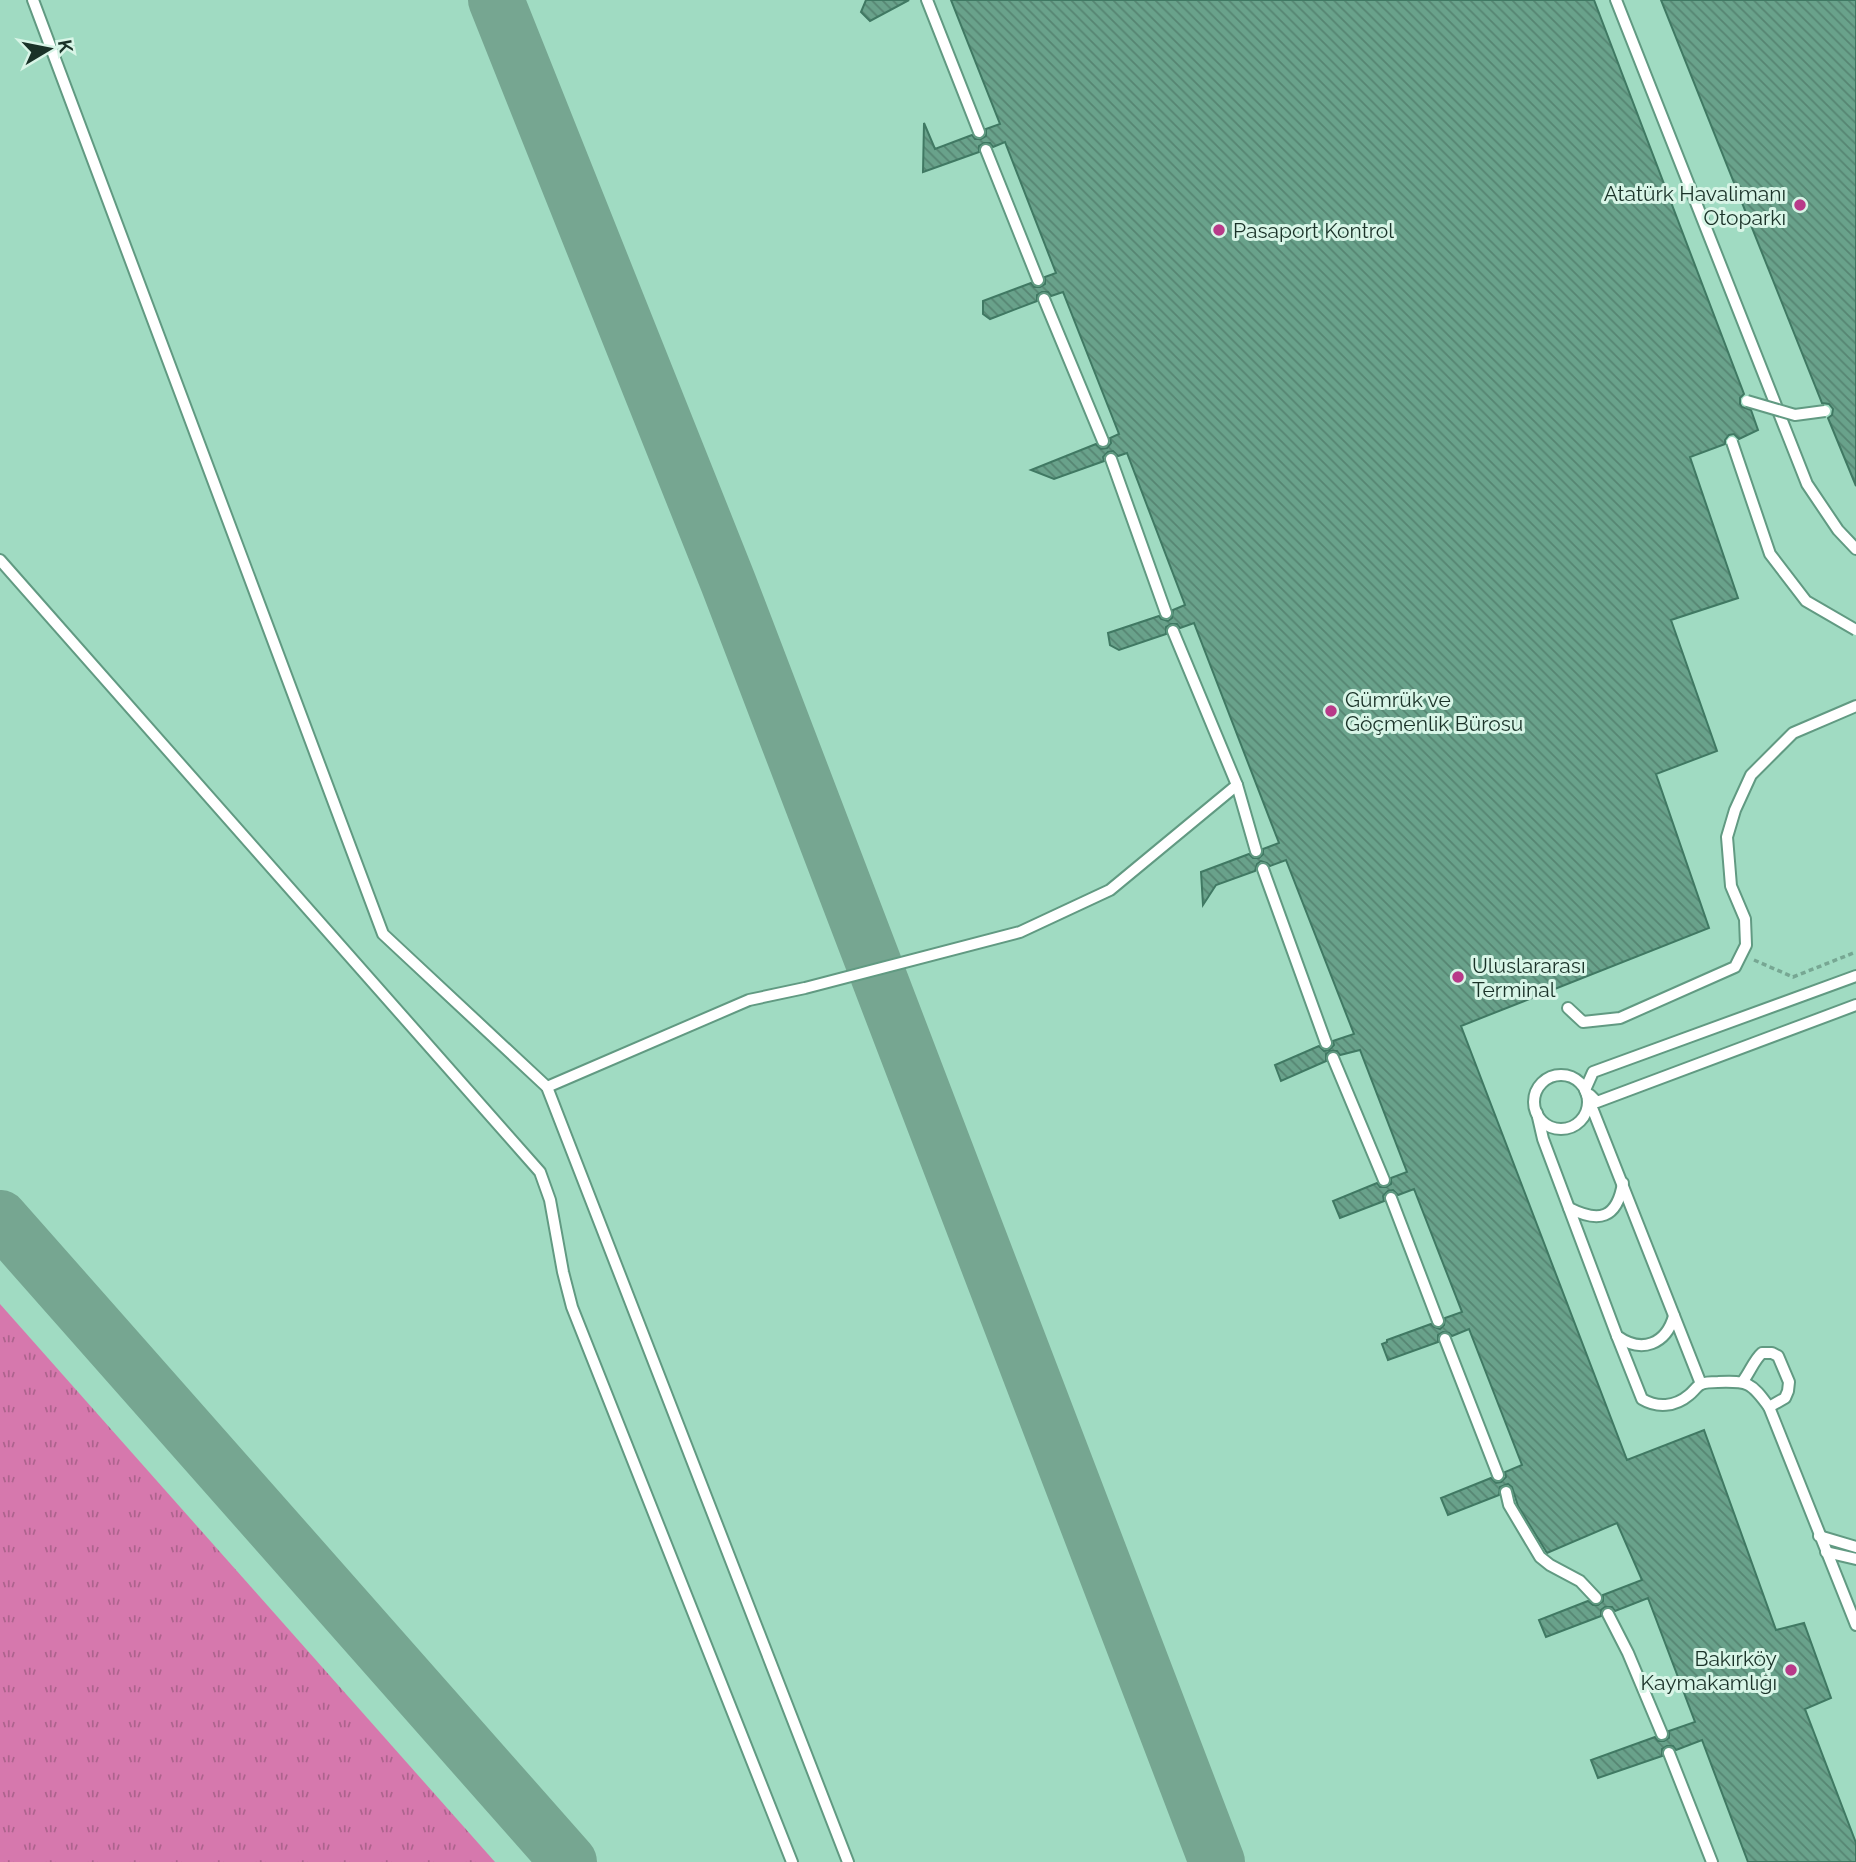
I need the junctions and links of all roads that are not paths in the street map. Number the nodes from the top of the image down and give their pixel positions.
1 (33, 0) edge
2 (927, 0) edge
3 (1616, 0) edge
4 (979, 132) dead end
5 (986, 150) dead end
6 (1038, 280) dead end
7 (1044, 299) dead end
8 (1747, 401) dead end
9 (1825, 411) dead end
10 (1103, 441) dead end
11 (1732, 442) dead end
12 (1111, 459) dead end
13 (1856, 549) edge
14 (0, 560) edge
15 (1166, 613) dead end
16 (1856, 630) edge
17 (1173, 631) dead end
18 (1856, 706) edge
19 (1237, 785) junction
20 (1256, 851) dead end
21 (1263, 869) dead end
22 (1856, 976) edge
23 (1856, 1005) edge
24 (1568, 1008) dead end
25 (1326, 1043) dead end
26 (1333, 1058) dead end
27 (547, 1087) junction
28 (1585, 1090) junction
29 (1537, 1113) junction
30 (1384, 1180) dead end
31 (1623, 1184) junction
32 (1391, 1198) dead end
33 (1569, 1208) junction
34 (1674, 1315) junction
35 (1438, 1321) dead end
36 (1617, 1336) junction
37 (1446, 1339) dead end
38 (1743, 1381) junction
39 (1702, 1384) junction
40 (1769, 1408) junction
41 (1499, 1475) dead end
42 (1506, 1492) dead end
43 (1819, 1536) junction
44 (1856, 1546) edge
45 (1826, 1552) junction
46 (1856, 1559) edge
47 (1596, 1598) dead end
48 (1608, 1614) dead end
49 (1856, 1625) edge
50 (1662, 1734) dead end
51 (1669, 1753) dead end
52 (792, 1862) edge
53 (848, 1862) edge
54 (1712, 1862) edge

1 - 27 lane
2 - 4 lane
3 - 13 lane
5 - 6 lane
7 - 10 lane
8 - 9 lane, bridge
11 - 16 lane, bridge
12 - 15 lane
14 - 52 lane
17 - 19 lane
18 - 24 lane
19 - 20 lane
19 - 27 lane
21 - 25 lane
22 - 28 lane
23 - 28 lane
26 - 30 lane
27 - 53 lane
28 - 29 lane
28 - 29 lane
28 - 31 lane
29 - 33 lane
31 - 33 lane
31 - 34 lane
32 - 35 lane
33 - 36 lane
34 - 36 lane
34 - 39 lane
36 - 39 lane
37 - 41 lane
38 - 39 lane
38 - 40 lane
38 - 40 lane
40 - 43 lane
42 - 47 lane
43 - 44 lane
43 - 45 lane
45 - 46 lane
45 - 49 lane
48 - 50 lane
51 - 54 lane

